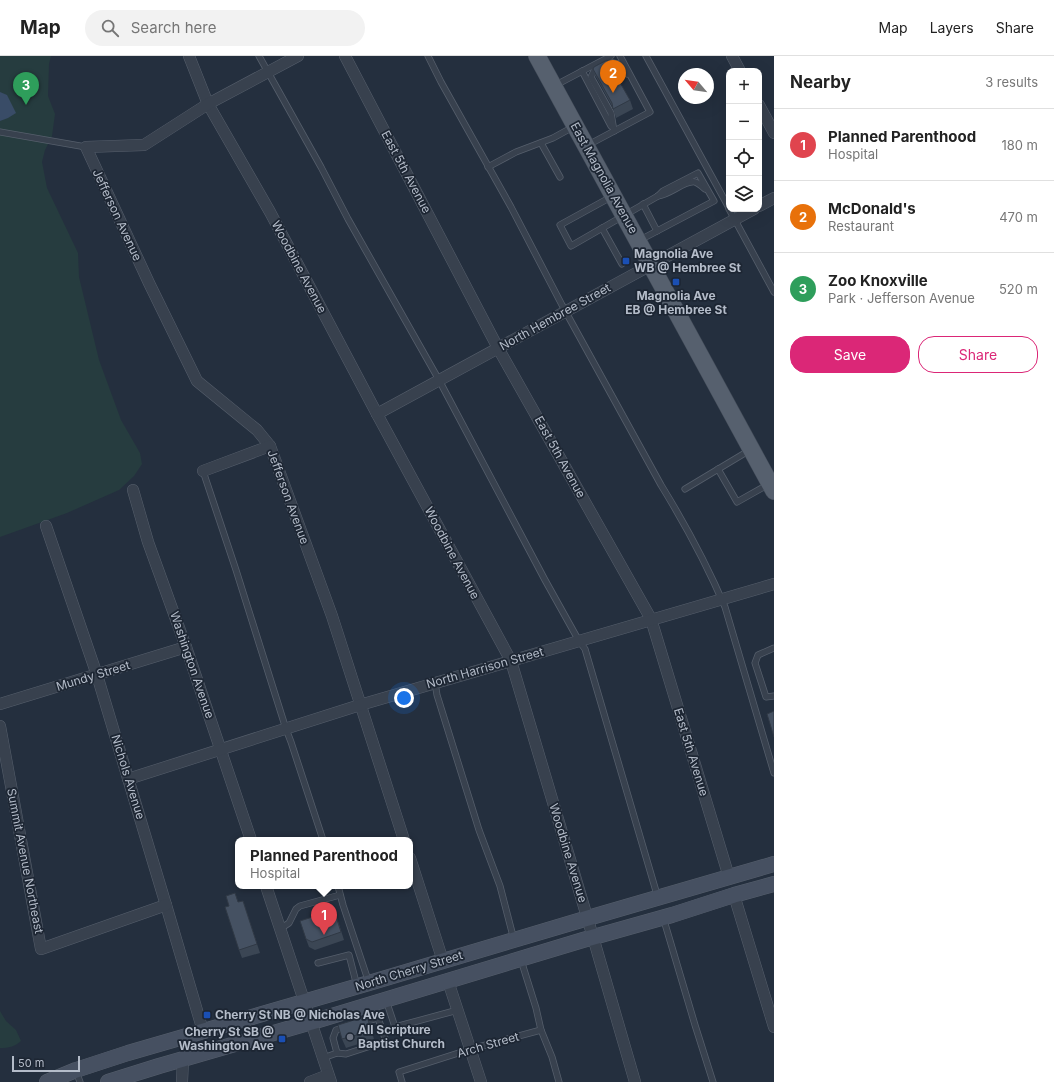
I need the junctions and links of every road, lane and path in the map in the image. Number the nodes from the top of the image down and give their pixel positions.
1 (189, 56) edge
2 (260, 56) edge
3 (298, 56) edge
4 (345, 56) edge
5 (428, 56) edge
6 (537, 56) edge
7 (611, 56) edge
8 (620, 56) edge
9 (646, 56) edge
10 (732, 56) edge
11 (738, 68) edge
12 (582, 71) junction
13 (268, 72) junction
14 (632, 79) junction
15 (554, 86) junction
16 (208, 104) junction
17 (762, 111) edge
18 (575, 126) junction
19 (614, 131) junction
20 (0, 132) edge
21 (774, 133) edge
22 (541, 143) junction
23 (586, 146) junction
24 (86, 147) junction
25 (488, 167) junction
26 (560, 177) dead end
27 (708, 190) junction
28 (613, 196) junction
29 (658, 196) junction
30 (774, 198) edge
31 (726, 203) edge
32 (643, 204) junction
33 (762, 204) edge
34 (731, 212) edge
35 (749, 212) edge
36 (624, 216) junction
37 (735, 220) junction
38 (602, 228) junction
39 (657, 230) junction
40 (638, 241) junction
41 (622, 264) dead end
42 (651, 265) junction
43 (774, 292) edge
44 (566, 311) junction
45 (498, 348) junction
46 (439, 380) junction
47 (377, 414) junction
48 (270, 446) junction
49 (752, 450) junction
50 (718, 469) junction
51 (204, 471) joint
52 (772, 487) edge
53 (685, 489) dead end
54 (133, 490) dead end
55 (46, 526) dead end
56 (774, 584) edge
57 (721, 599) junction
58 (651, 619) junction
59 (579, 641) junction
60 (186, 647) junction
61 (774, 648) edge
62 (511, 661) junction
63 (96, 675) junction
64 (435, 683) junction
65 (774, 696) edge
66 (0, 704) edge
67 (360, 704) junction
68 (0, 726) edge
69 (286, 728) junction
70 (221, 750) junction
71 (774, 773) edge
72 (128, 779) junction
73 (250, 837) edge
74 (322, 837) edge
75 (403, 837) edge
76 (774, 864) edge
77 (413, 867) edge
78 (729, 877) junction
79 (774, 884) edge
80 (267, 889) edge
81 (339, 889) edge
82 (340, 895) junction
83 (734, 895) junction
84 (658, 898) junction
85 (166, 905) junction
86 (663, 917) junction
87 (588, 918) junction
88 (280, 929) junction
89 (593, 937) junction
90 (514, 940) junction
91 (520, 959) junction
92 (443, 961) junction
93 (318, 963) dead end
94 (448, 981) junction
95 (363, 985) junction
96 (304, 1002) junction
97 (380, 1002) junction
98 (458, 1010) junction
99 (378, 1018) junction
100 (311, 1022) junction
101 (357, 1024) edge
102 (350, 1026) edge
103 (774, 1027) edge
104 (541, 1030) junction
105 (203, 1031) junction
106 (471, 1049) junction
107 (337, 1052) junction
108 (323, 1058) junction
109 (182, 1060) junction
110 (78, 1076) edge
111 (330, 1078) edge
112 (46, 1082) edge
113 (108, 1082) edge
114 (182, 1082) edge
115 (310, 1082) edge
116 (402, 1082) edge
117 (481, 1082) edge
118 (559, 1082) edge
119 (636, 1082) edge
120 (713, 1082) edge

1 - 16 street, Woodbine Avenue
2 - 13 lane
3 - 13 street
4 - 45 street, East 5th Avenue
5 - 25 lane
6 - 15 main road, East Magnolia Avenue
7 - 12 lane
8 - 14 lane
9 - 31 lane
10 - 11 street
12 - 15 lane
12 - 19 lane
13 - 16 street
13 - 46 lane
14 - 19 lane
14 - 19 lane
15 - 18 main road, East Magnolia Avenue
16 - 24 street
16 - 47 street, Woodbine Avenue
17 - 21 street
18 - 22 lane
18 - 23 main road, East Magnolia Avenue
19 - 23 lane
20 - 24 lane
22 - 25 lane
22 - 26 lane
23 - 28 main road, East Magnolia Avenue
24 - 48 street, Jefferson Avenue
25 - 44 lane
27 - 29 lane
27 - 29 lane
27 - 39 lane
28 - 36 main road, East Magnolia Avenue
28 - 38 lane
29 - 32 lane
30 - 33 street
32 - 36 lane
32 - 39 lane
34 - 37 lane
35 - 37 street, North Hembree Street
36 - 38 lane
36 - 40 main road, East Magnolia Avenue
37 - 42 street, North Hembree Street
37 - 43 lane
38 - 41 lane
39 - 40 lane
40 - 42 main road, East Magnolia Avenue
42 - 44 street, North Hembree Street
42 - 49 main road, East Magnolia Avenue
44 - 45 street, North Hembree Street
44 - 57 lane
45 - 46 street, North Hembree Street
45 - 58 street, East 5th Avenue
46 - 47 street, North Hembree Street
46 - 59 lane
47 - 62 street, Woodbine Avenue
48 - 51 street
48 - 67 street, Jefferson Avenue
49 - 50 lane
49 - 52 main road, East Magnolia Avenue
50 - 52 lane
50 - 53 lane
51 - 69 lane
54 - 60 street, Washington Avenue
55 - 63 street, Nichols Avenue
56 - 57 street, North Harrison Street
57 - 58 street, North Harrison Street
57 - 71 lane
58 - 59 street, North Harrison Street
58 - 78 street, East 5th Avenue
59 - 62 street, North Harrison Street
59 - 84 lane
60 - 63 street, Mundy Street
60 - 70 street, Washington Avenue
61 - 65 lane
62 - 64 street, North Harrison Street
62 - 87 street, Woodbine Avenue
63 - 66 street, Mundy Street
63 - 72 street, Nichols Avenue
64 - 67 street, North Harrison Street
64 - 90 lane
67 - 69 street, North Harrison Street
67 - 75 street, Jefferson Avenue
68 - 85 street, Summit Avenue Northeast
69 - 70 street, North Harrison Street
69 - 74 lane
70 - 72 street, North Harrison Street
70 - 73 street, Washington Avenue
72 - 85 street, Nichols Avenue
76 - 78 main road, North Cherry Street
77 - 92 street
78 - 84 main road, North Cherry Street
79 - 83 main road, North Cherry Street
80 - 88 street
81 - 82 lane
82 - 88 lane
82 - 95 lane
83 - 86 main road, North Cherry Street
83 - 103 street
84 - 87 main road, North Cherry Street
85 - 105 street, Nichols Avenue
86 - 89 main road, North Cherry Street
86 - 120 lane
87 - 89 street, Woodbine Avenue
87 - 90 main road, North Cherry Street
88 - 96 street
89 - 91 main road, North Cherry Street
89 - 119 street, Woodbine Avenue
90 - 92 main road, North Cherry Street
91 - 94 main road, North Cherry Street
91 - 104 lane
92 - 95 main road, North Cherry Street
93 - 95 lane
94 - 97 main road, North Cherry Street
94 - 98 street
95 - 96 main road, North Cherry Street
96 - 100 street
96 - 105 main road, North Cherry Street
97 - 98 lane
97 - 99 lane
97 - 100 main road, North Cherry Street
98 - 106 street
99 - 101 lane
99 - 107 lane
100 - 108 street
100 - 109 main road, North Cherry Street
102 - 107 lane
104 - 106 lane, Arch Street
104 - 118 lane
105 - 110 main road, North Cherry Street
106 - 116 lane, Arch Street
106 - 117 street
107 - 108 lane
108 - 111 street
109 - 113 main road, North Cherry Street
109 - 114 street
110 - 112 main road, North Cherry Street
111 - 115 street

